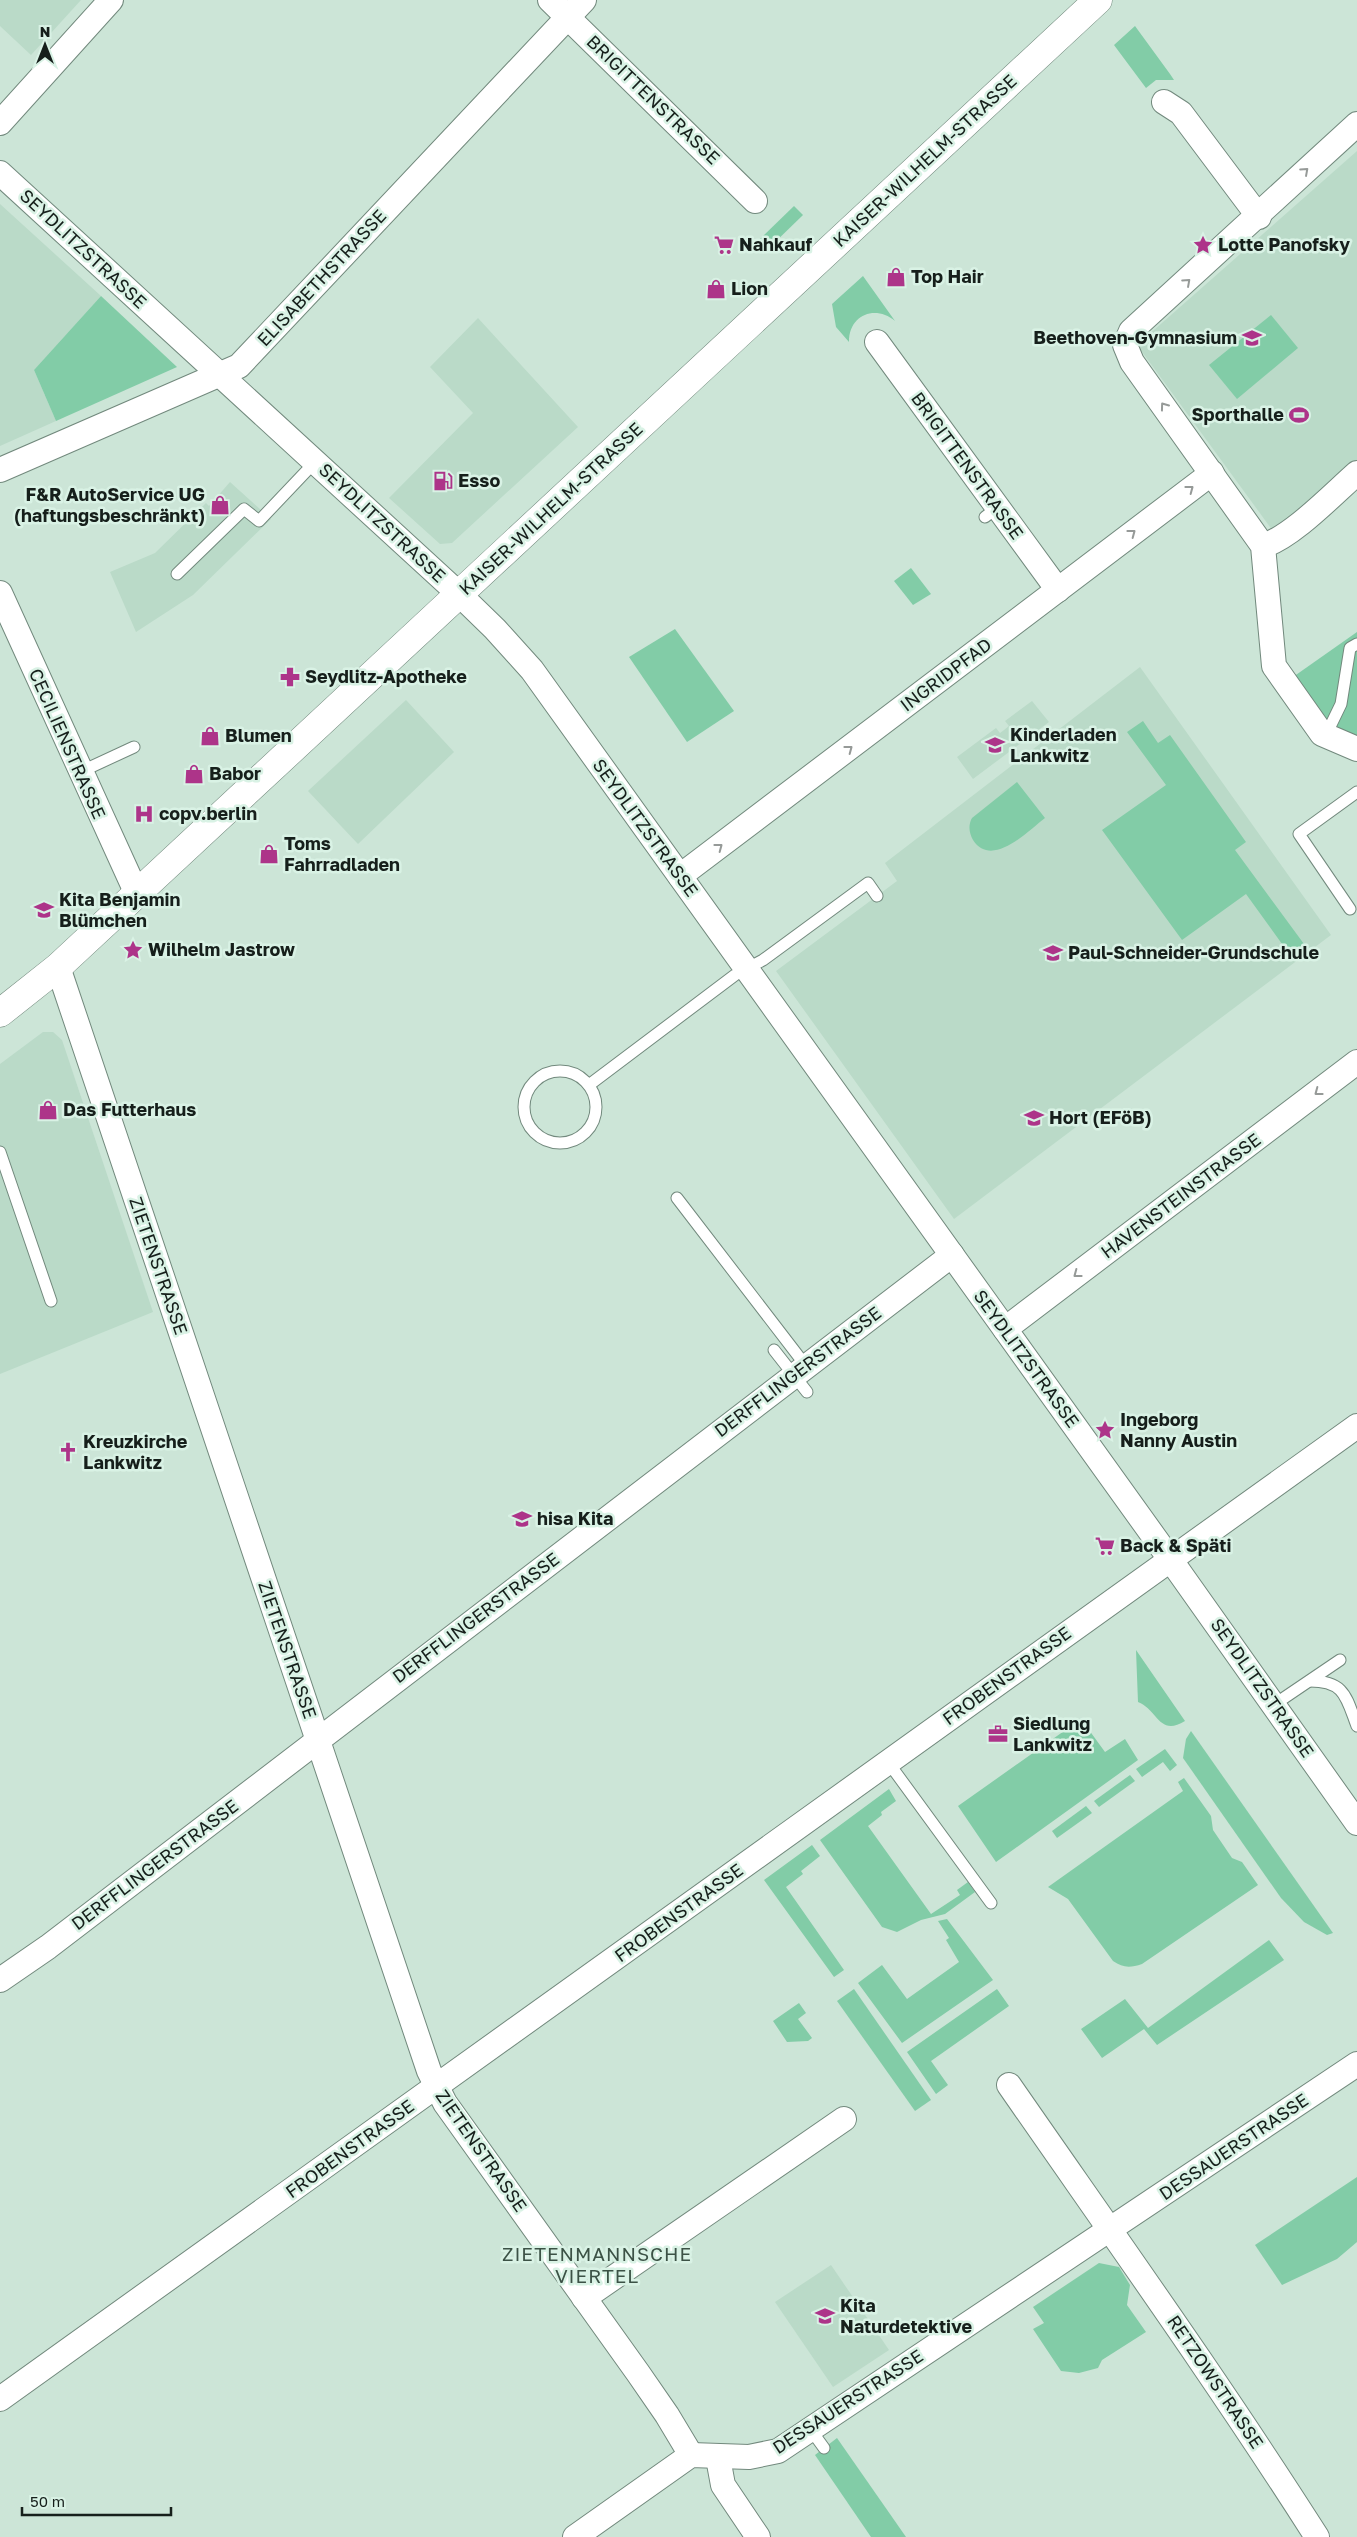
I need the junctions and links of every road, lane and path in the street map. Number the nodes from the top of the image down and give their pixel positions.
1 (111, 0) edge
2 (550, 0) edge
3 (584, 0) edge
4 (1097, 0) edge
5 (568, 17) junction
6 (1164, 102) dead end
7 (0, 123) edge
8 (1357, 124) edge
9 (0, 173) edge
10 (755, 201) dead end
11 (1259, 217) junction
12 (877, 342) dead end
13 (219, 374) junction
14 (315, 462) junction
15 (0, 470) edge
16 (1212, 473) junction
17 (1357, 474) edge
18 (1263, 546) junction
19 (177, 574) dead end
20 (1058, 590) junction
21 (0, 593) edge
22 (459, 594) junction
23 (1357, 644) edge
24 (1325, 737) junction
25 (134, 747) dead end
26 (1357, 749) edge
27 (80, 772) junction
28 (1357, 792) edge
29 (680, 876) junction
30 (137, 894) junction
31 (877, 896) dead end
32 (1350, 909) dead end
33 (58, 967) junction
34 (747, 969) junction
35 (0, 1013) edge
36 (1357, 1062) edge
37 (589, 1085) junction
38 (0, 1152) edge
39 (677, 1198) dead end
40 (952, 1255) junction
41 (51, 1301) dead end
42 (1005, 1329) junction
43 (774, 1350) dead end
44 (802, 1378) junction
45 (1357, 1426) edge
46 (1170, 1559) junction
47 (1340, 1660) dead end
48 (1310, 1681) junction
49 (1275, 1704) junction
50 (1357, 1726) edge
51 (317, 1740) junction
52 (888, 1762) junction
53 (1357, 1823) edge
54 (991, 1903) dead end
55 (0, 1980) edge
56 (1357, 2064) edge
57 (1009, 2086) dead end
58 (436, 2088) junction
59 (844, 2119) dead end
60 (1111, 2229) junction
61 (584, 2298) junction
62 (0, 2399) edge
63 (690, 2455) junction
64 (718, 2458) junction
65 (584, 2535) edge
66 (758, 2537) edge
67 (1318, 2537) edge

1 - 7 street
2 - 5 street, BRIGITTENSTRASSE
3 - 5 street, ELISABETHSTRASSE
4 - 22 main road, KAISER-WILHELM-STRASSE
5 - 10 street, BRIGITTENSTRASSE
5 - 13 street, ELISABETHSTRASSE
6 - 11 street
11 -> 8 street
9 - 13 street, SEYDLITZSTRASSE
16 -> 11 street
12 - 20 street, BRIGITTENSTRASSE
13 - 14 street, SEYDLITZSTRASSE
13 - 15 street, ELISABETHSTRASSE
14 - 19 lane
14 - 22 street, SEYDLITZSTRASSE
16 - 18 street
20 -> 16 street, INGRIDPFAD
17 - 18 street
18 - 24 street
29 -> 20 street, INGRIDPFAD
21 - 27 street, CECILIENSTRASSE
22 - 29 street, SEYDLITZSTRASSE
22 - 30 main road, KAISER-WILHELM-STRASSE
23 - 24 lane
24 - 26 street
25 - 27 lane
27 - 30 street, CECILIENSTRASSE
28 - 32 lane
29 - 34 street, SEYDLITZSTRASSE
30 - 33 main road, KAISER-WILHELM-STRASSE
31 - 34 lane
33 - 35 main road, KAISER-WILHELM-STRASSE
33 - 51 street, ZIETENSTRASSE
34 - 37 lane
34 - 40 street, SEYDLITZSTRASSE
36 -> 42 street, HAVENSTEINSTRASSE
37 - 37 lane
38 - 41 lane
39 - 44 lane
40 - 42 street, SEYDLITZSTRASSE
40 - 44 street, DERFFLINGERSTRASSE
42 - 46 street, SEYDLITZSTRASSE
43 - 44 lane
44 - 51 street, DERFFLINGERSTRASSE
45 - 46 street, FROBENSTRASSE
46 - 49 street, SEYDLITZSTRASSE
46 - 52 street, FROBENSTRASSE
47 - 48 lane
48 - 49 lane
48 - 50 lane
49 - 53 street, SEYDLITZSTRASSE
51 - 55 street, DERFFLINGERSTRASSE
51 - 58 street, ZIETENSTRASSE
52 - 54 lane
52 - 58 street, FROBENSTRASSE
56 - 60 street, DESSAUERSTRASSE
57 - 60 street
58 - 61 street, ZIETENSTRASSE
58 - 62 street, FROBENSTRASSE
59 - 61 street
60 - 64 street, DESSAUERSTRASSE
60 - 67 street, RETZOWSTRASSE
61 - 63 street, ZIETENSTRASSE
63 - 64 street, DESSAUERSTRASSE
63 - 65 street
64 - 66 street

